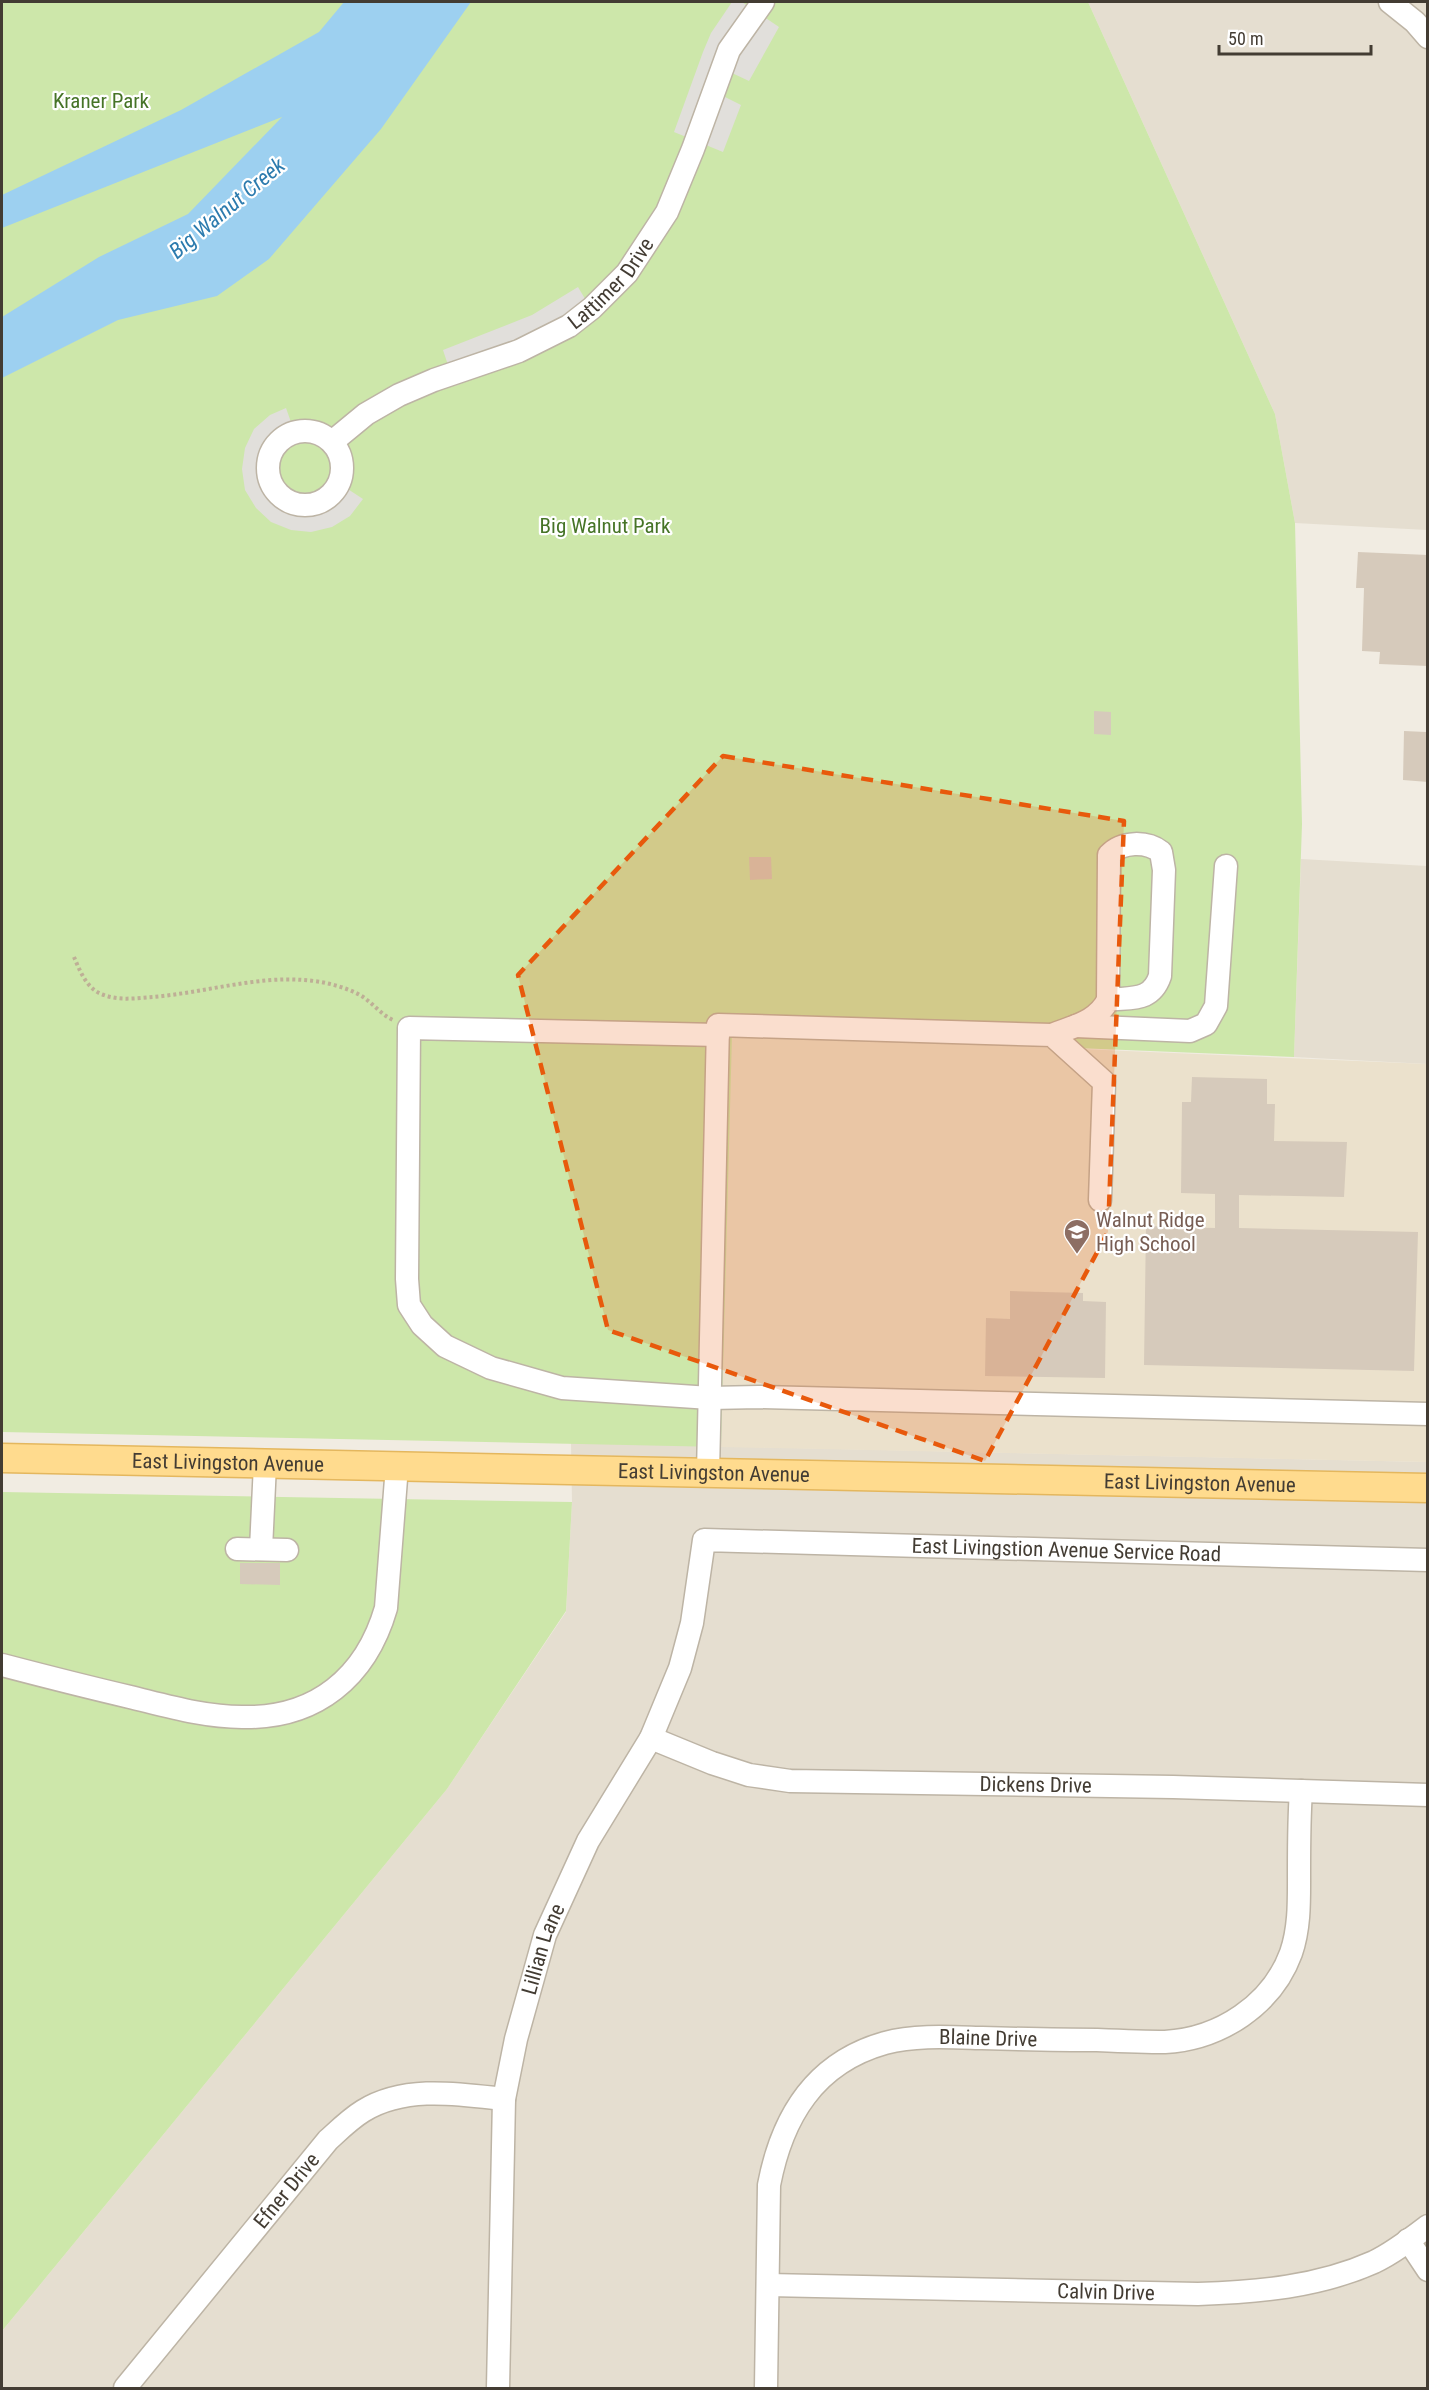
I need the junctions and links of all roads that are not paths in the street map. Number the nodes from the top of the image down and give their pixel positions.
1 (763, 2) edge
2 (1390, 2) edge
3 (1428, 37) edge
4 (332, 442) dead end
5 (1226, 866) dead end
6 (1108, 1000) junction
7 (1076, 1026) junction
8 (718, 1035) junction
9 (1052, 1035) junction
10 (1100, 1200) dead end
11 (710, 1398) junction
12 (1428, 1414) edge
13 (2, 1458) edge
14 (265, 1464) junction
15 (397, 1466) junction
16 (708, 1473) junction
17 (1428, 1488) edge
18 (704, 1540) joint
19 (237, 1549) dead end
20 (261, 1550) junction
21 (287, 1550) dead end
22 (1428, 1560) edge
23 (2, 1665) edge
24 (651, 1738) junction
25 (1301, 1791) junction
26 (1428, 1795) edge
27 (504, 2099) junction
28 (1428, 2226) edge
29 (1408, 2241) junction
30 (1428, 2270) edge
31 (768, 2285) junction
32 (125, 2388) edge
33 (498, 2388) edge
34 (766, 2388) edge

1 - 4 street, Lattimer Drive
2 - 3 street
5 - 7 street
6 - 6 street
6 - 7 street
7 - 9 street
8 - 9 street
8 - 11 street
8 - 11 street
9 - 10 street
11 - 12 street
11 - 16 street
13 - 14 main road, East Livingston Avenue
14 - 15 main road, East Livingston Avenue
14 - 20 street
15 - 16 main road, East Livingston Avenue
15 - 23 street
16 - 17 main road, East Livingston Avenue
18 - 22 street, East Livingstion Avenue Service Road
18 - 24 street, Lillian Lane
19 - 20 street
20 - 21 street
24 - 25 street, Dickens Drive
24 - 27 street, Lillian Lane
25 - 26 street, Dickens Drive
25 - 31 street, Blaine Drive
27 - 32 street, Efner Drive
27 - 33 street, Lillian Lane
28 - 29 street, Calvin Drive
29 - 30 street
29 - 31 street, Calvin Drive
31 - 34 street, Blaine Drive

